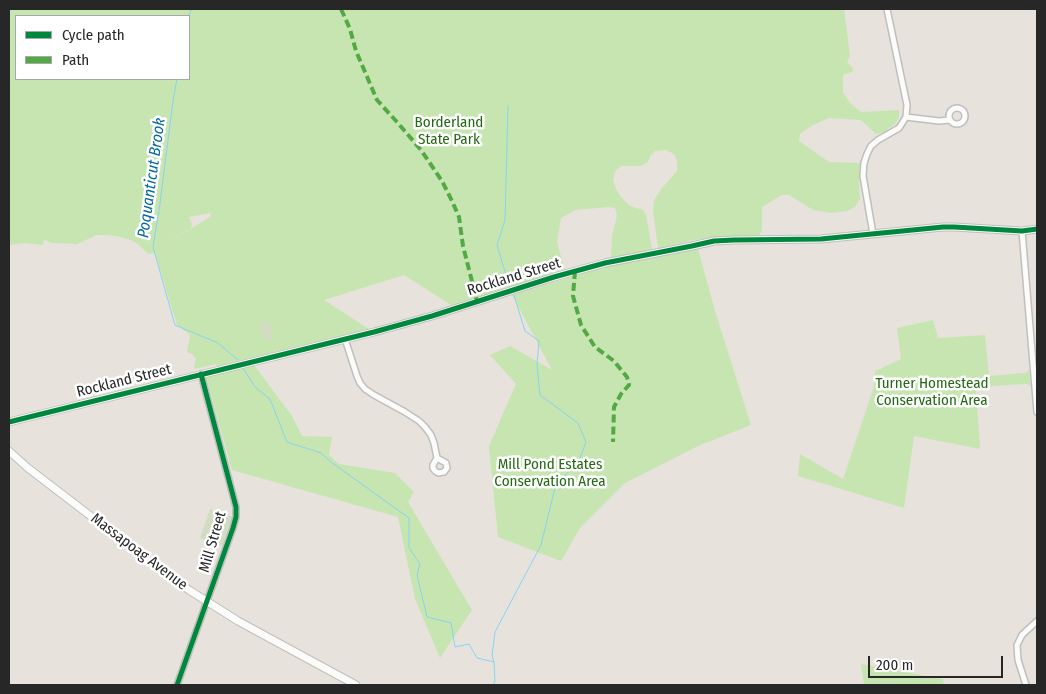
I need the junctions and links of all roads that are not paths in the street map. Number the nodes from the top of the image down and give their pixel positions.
1 (887, 9) edge
2 (906, 117) junction
3 (949, 120) dead end
4 (1037, 229) edge
5 (1022, 231) junction
6 (873, 234) junction
7 (345, 339) junction
8 (201, 374) junction
9 (1037, 412) edge
10 (9, 422) edge
11 (9, 451) edge
12 (438, 458) dead end
13 (207, 602) junction
14 (1037, 621) edge
15 (176, 685) edge
16 (356, 685) edge
17 (1026, 685) edge

1 - 2 street
2 - 3 street
2 - 6 street
4 - 5 street, Rockland Street
5 - 6 street, Rockland Street
5 - 9 street
6 - 7 street, Rockland Street
7 - 8 street, Rockland Street
7 - 12 street
8 - 10 street, Rockland Street
8 - 13 street, Mill Street
11 - 13 street, Massapoag Avenue
13 - 15 street, Mill Street
13 - 16 street, Massapoag Avenue
14 - 17 street

